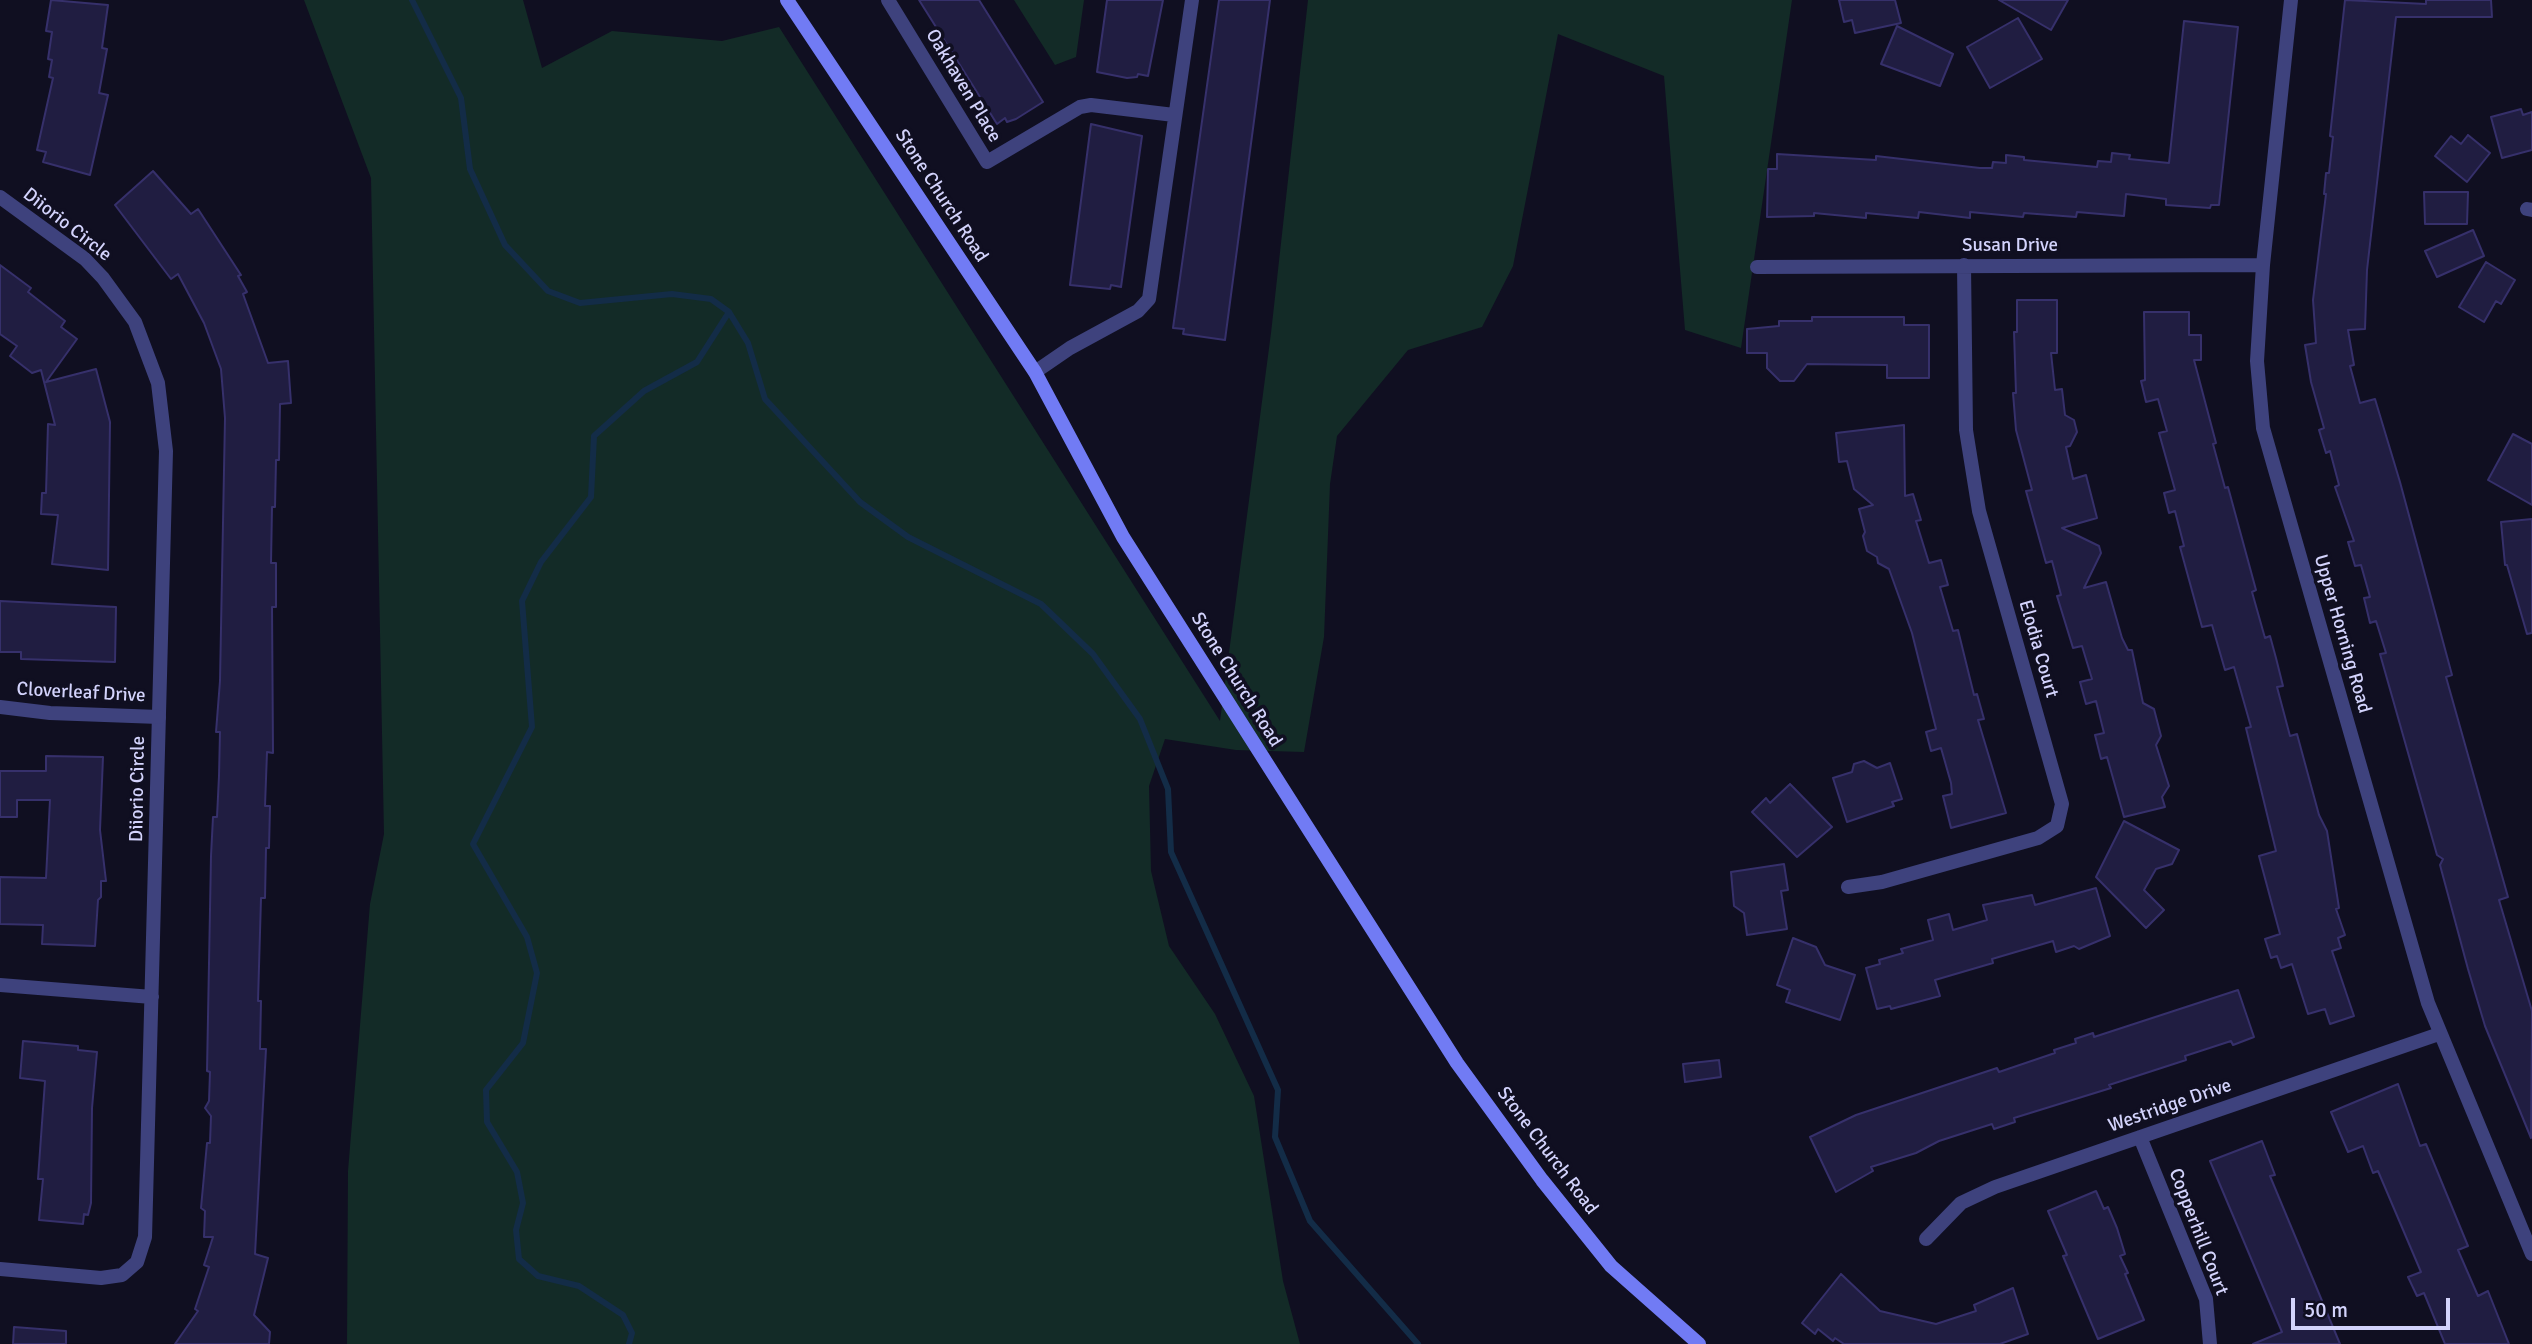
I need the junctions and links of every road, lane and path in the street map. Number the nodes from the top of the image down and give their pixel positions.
1 (787, 0) edge
2 (888, 0) edge
3 (1192, 0) edge
4 (2291, 0) edge
5 (1174, 116) junction
6 (0, 197) edge
7 (1964, 265) junction
8 (2263, 265) junction
9 (1757, 267) dead end
10 (1035, 372) junction
11 (0, 707) edge
12 (159, 717) junction
13 (1848, 887) dead end
14 (0, 985) edge
15 (152, 997) junction
16 (2440, 1034) junction
17 (2140, 1137) junction
18 (1926, 1239) dead end
19 (2532, 1254) edge
20 (0, 1269) edge
21 (1699, 1344) edge
22 (2210, 1344) edge

1 - 10 main road, Stone Church Road
2 - 5 street, Oakhaven Place
3 - 5 street
4 - 8 street, Upper Horning Road
5 - 10 street
6 - 12 street, Diiorio Circle
7 - 8 street, Susan Drive
7 - 9 street, Susan Drive
7 - 13 street, Elodia Court
8 - 16 street, Upper Horning Road
10 - 21 main road, Stone Church Road
11 - 12 street, Cloverleaf Drive
12 - 15 street, Diiorio Circle
14 - 15 street
15 - 20 street, Diiorio Circle
16 - 17 street, Westridge Drive
16 - 19 street, Upper Horning Road
17 - 18 street, Westridge Drive
17 - 22 street, Copperhill Court

